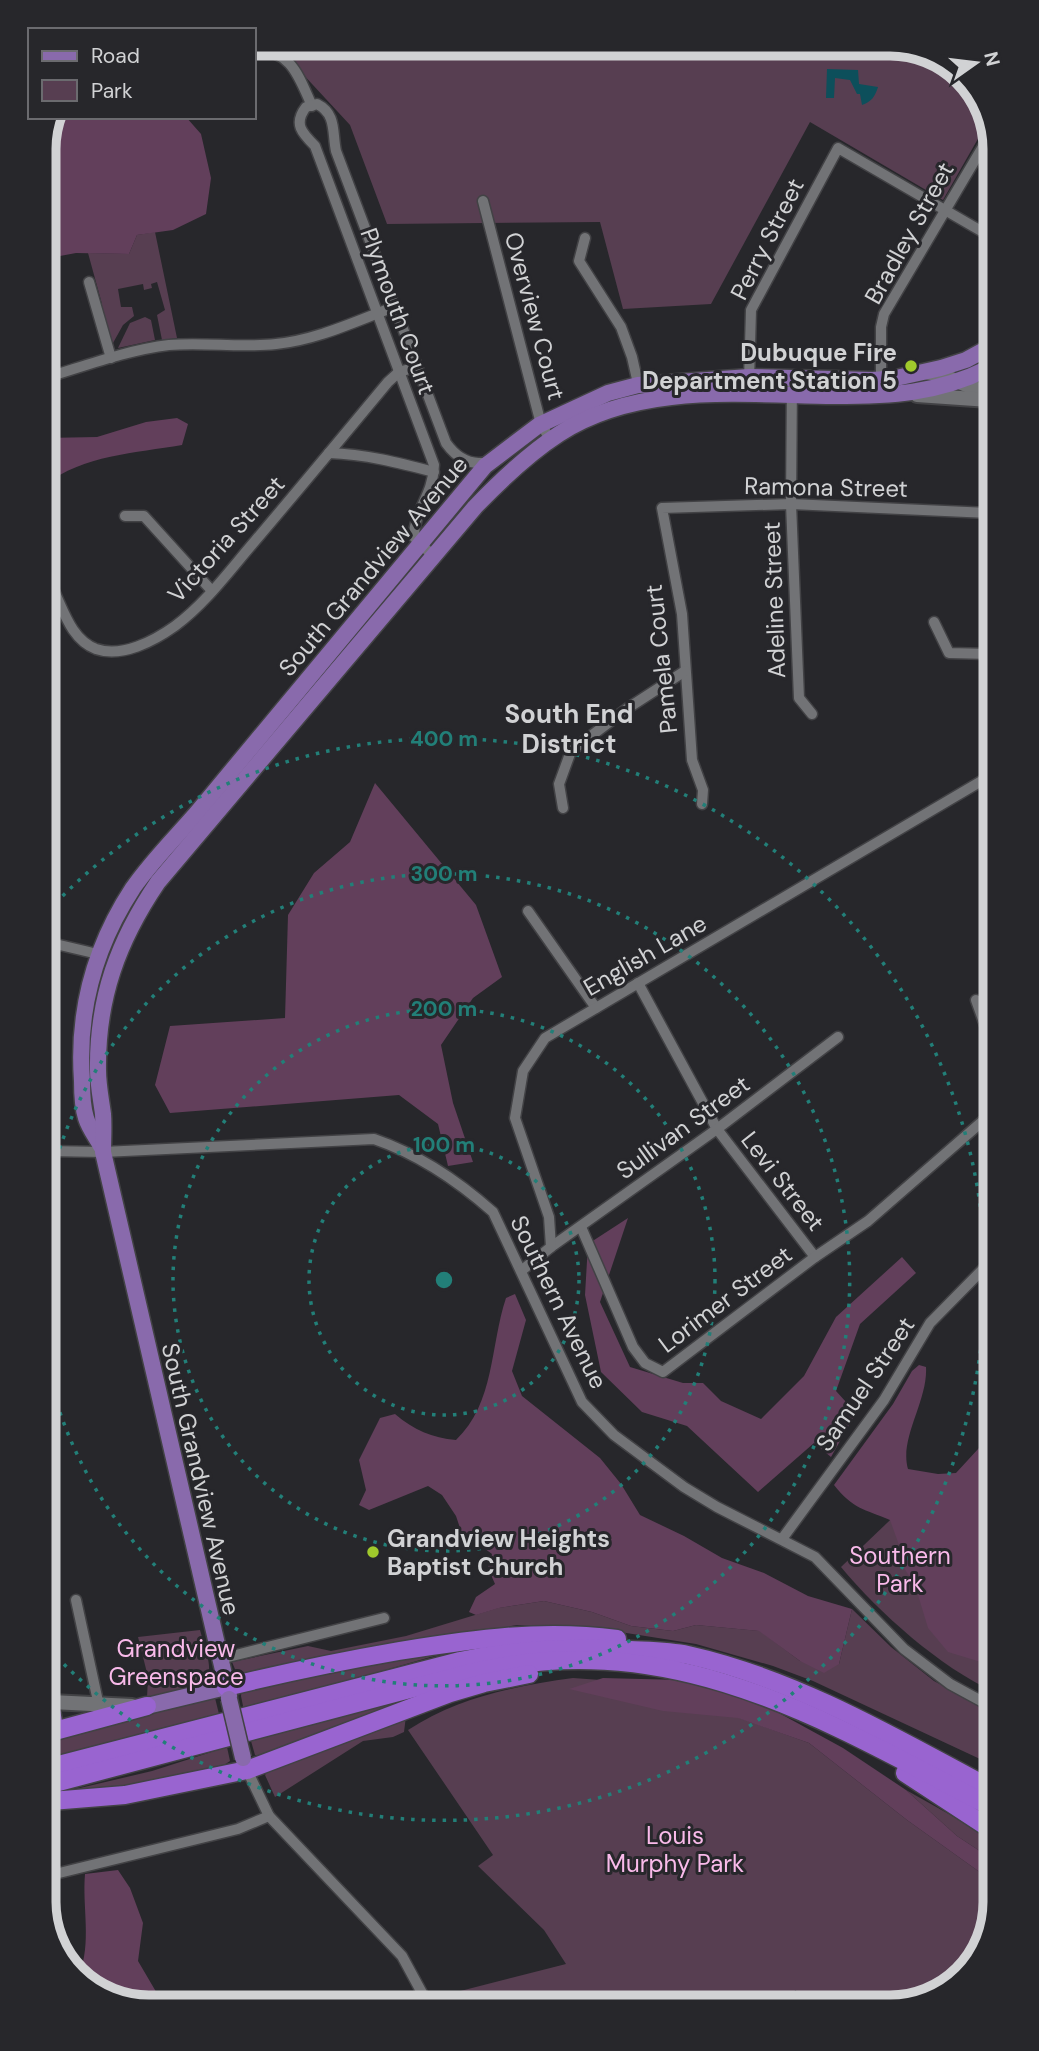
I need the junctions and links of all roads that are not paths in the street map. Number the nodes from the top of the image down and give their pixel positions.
1 (282, 56) edge
2 (312, 106) junction
3 (983, 147) edge
4 (483, 201) dead end
5 (945, 210) junction
6 (983, 232) edge
7 (585, 238) dead end
8 (89, 282) dead end
9 (394, 307) junction
10 (378, 313) junction
11 (983, 351) edge
12 (391, 353) junction
13 (111, 358) junction
14 (416, 367) junction
15 (983, 371) edge
16 (399, 372) junction
17 (923, 372) junction
18 (56, 375) edge
19 (749, 377) junction
20 (792, 378) junction
21 (387, 382) junction
22 (957, 382) junction
23 (638, 385) junction
24 (881, 387) junction
25 (902, 394) junction
26 (983, 394) edge
27 (748, 395) junction
28 (791, 396) junction
29 (983, 396) edge
30 (641, 402) junction
31 (438, 423) junction
32 (541, 424) junction
33 (421, 430) junction
34 (551, 440) junction
35 (329, 453) junction
36 (487, 463) junction
37 (434, 472) junction
38 (498, 483) junction
39 (791, 504) junction
40 (662, 508) joint
41 (983, 513) edge
42 (125, 516) dead end
43 (418, 542) junction
44 (434, 557) junction
45 (212, 591) junction
46 (56, 596) edge
47 (934, 622) dead end
48 (983, 654) edge
49 (685, 671) junction
50 (812, 714) dead end
51 (983, 780) edge
52 (702, 804) dead end
53 (564, 808) dead end
54 (203, 818) junction
55 (528, 911) dead end
56 (56, 944) edge
57 (99, 954) junction
58 (116, 959) junction
59 (638, 983) junction
60 (976, 1000) dead end
61 (596, 1007) junction
62 (983, 1018) edge
63 (838, 1037) dead end
64 (983, 1122) edge
65 (717, 1129) junction
66 (56, 1151) edge
67 (103, 1152) junction
68 (581, 1227) junction
69 (551, 1247) junction
70 (815, 1257) junction
71 (983, 1269) edge
72 (521, 1271) junction
73 (782, 1539) junction
74 (76, 1600) dead end
75 (384, 1618) dead end
76 (674, 1653) junction
77 (220, 1659) junction
78 (658, 1666) junction
79 (228, 1693) junction
80 (56, 1702) edge
81 (983, 1702) edge
82 (99, 1706) junction
83 (147, 1706) junction
84 (56, 1729) edge
85 (841, 1730) junction
86 (883, 1730) junction
87 (245, 1764) junction
88 (56, 1766) edge
89 (983, 1772) edge
90 (56, 1783) edge
91 (983, 1784) edge
92 (56, 1801) edge
93 (983, 1803) edge
94 (269, 1816) junction
95 (983, 1824) edge
96 (56, 1874) edge
97 (424, 1995) edge

1 - 2 street, Plymouth Court
2 - 9 street, Plymouth Court
2 - 10 street, Plymouth Court
3 - 5 street, Bradley Street
4 - 32 street, Overview Court
5 - 6 street
5 - 19 street, Perry Street
5 - 24 street, Bradley Street
7 - 23 street
8 - 13 street
9 - 10 street
9 - 14 street, Plymouth Court
10 - 12 street, Plymouth Court
10 - 13 street
11 - 17 main road, South Grandview Avenue
12 - 16 street, Plymouth Court
12 - 21 street
13 - 18 street
14 - 16 street, Victoria Street
14 - 31 street, Plymouth Court
15 - 22 main road, South Grandview Avenue
16 - 21 street, Victoria Street
16 - 33 street, Plymouth Court
17 - 22 main road
17 - 24 main road, South Grandview Avenue
19 - 20 main road, South Grandview Avenue
19 - 23 main road, South Grandview Avenue
19 - 27 street, Perry Street
20 - 24 main road, South Grandview Avenue
20 - 28 street, Adeline Street
21 - 35 street, Victoria Street
22 - 25 main road, South Grandview Avenue
22 - 26 main road
23 - 30 street
23 - 32 main road, South Grandview Avenue
24 - 25 main road, South Grandview Avenue
24 - 28 main road, South Grandview Avenue
25 - 29 main road
27 - 28 main road, South Grandview Avenue
27 - 30 main road, South Grandview Avenue
28 - 39 street, Adeline Street
30 - 34 main road, South Grandview Avenue
31 - 33 street
31 - 36 street, Plymouth Court
32 - 34 street, Overview Court
32 - 36 main road, South Grandview Avenue
33 - 37 street, Plymouth Court
34 - 38 main road, South Grandview Avenue
35 - 37 street
35 - 45 street, Victoria Street
36 - 38 street
36 - 43 main road, South Grandview Avenue
37 - 43 street
38 - 44 main road, South Grandview Avenue
39 - 40 street, Ramona Street
39 - 41 street, Ramona Street
39 - 50 street, Adeline Street
40 - 49 street, Pamela Court
42 - 45 street
43 - 44 street
43 - 54 main road, South Grandview Avenue
44 - 54 main road, South Grandview Avenue
45 - 46 street, Victoria Street
47 - 48 street
49 - 52 street, Pamela Court
49 - 53 street
51 - 59 street, English Lane
54 - 57 main road, South Grandview Avenue
54 - 58 main road, South Grandview Avenue
55 - 61 street
56 - 57 street
57 - 58 street
57 - 67 main road, South Grandview Avenue
58 - 67 main road, South Grandview Avenue
59 - 61 street, English Lane
59 - 65 street, Levi Street
60 - 62 street
61 - 69 street, English Lane
63 - 65 street, Sullivan Street
64 - 70 street
65 - 68 street, Sullivan Street
65 - 70 street, Levi Street
66 - 67 street, Southern Avenue
67 - 72 street, Southern Avenue
67 - 77 main road, South Grandview Avenue
68 - 69 street, Sullivan Street
68 - 70 street, Lorimer Street
69 - 72 street
71 - 73 street, Samuel Street
72 - 73 street, Southern Avenue
73 - 81 street, Southern Avenue
74 - 82 street
75 - 77 street
76 - 79 highway
76 - 86 highway
76 - 88 highway
77 - 79 main road, South Grandview Avenue
78 - 85 highway
78 - 87 highway
78 - 90 highway
79 - 83 main road
79 - 87 main road, South Grandview Avenue, bridge
80 - 82 main road
82 - 83 main road
83 - 84 highway
85 - 93 highway
85 - 95 highway
86 - 89 highway
86 - 91 highway
87 - 92 highway
87 - 94 street, South Grandview Avenue
94 - 96 street
94 - 97 street, South Grandview Avenue

